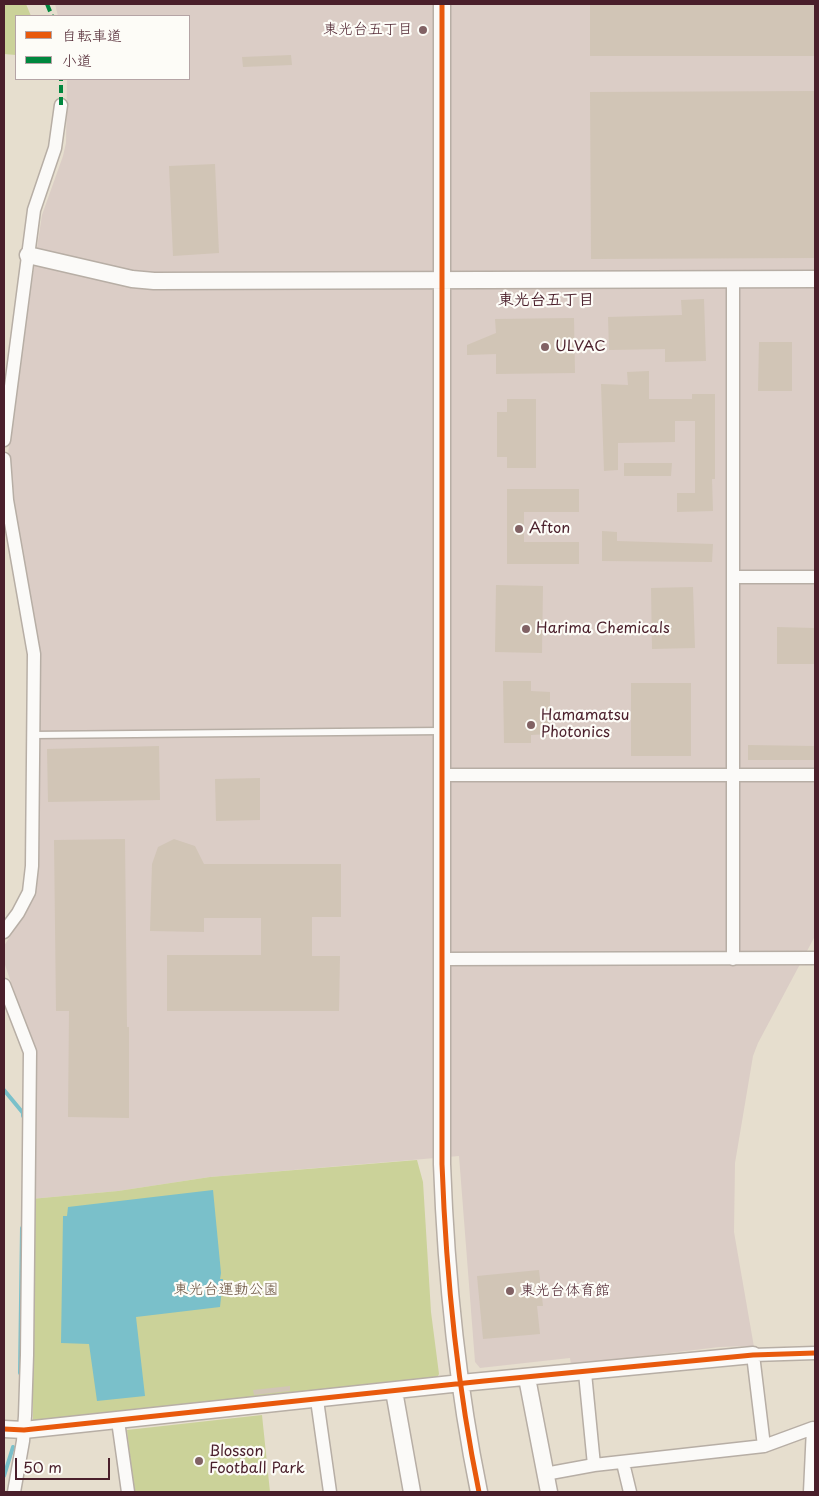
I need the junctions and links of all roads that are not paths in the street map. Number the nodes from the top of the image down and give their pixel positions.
1 (442, 4) edge
2 (61, 105) dead end
3 (28, 255) junction
4 (734, 279) junction
5 (815, 279) edge
6 (442, 280) junction
7 (4, 440) edge
8 (4, 459) edge
9 (734, 577) junction
10 (815, 577) edge
11 (442, 731) junction
12 (33, 735) junction
13 (734, 775) junction
14 (815, 775) edge
15 (442, 776) junction
16 (4, 932) edge
17 (815, 958) edge
18 (442, 959) junction
19 (733, 959) junction
20 (4, 984) edge
21 (815, 1353) edge
22 (753, 1355) junction
23 (585, 1373) junction
24 (527, 1378) junction
25 (461, 1383) junction
26 (394, 1391) junction
27 (318, 1400) junction
28 (118, 1421) junction
29 (4, 1429) edge
30 (24, 1430) junction
31 (764, 1446) junction
32 (623, 1462) junction
33 (594, 1465) junction
34 (545, 1474) junction
35 (14, 1492) edge
36 (128, 1492) edge
37 (330, 1492) edge
38 (412, 1492) edge
39 (479, 1492) edge
40 (549, 1492) edge
41 (630, 1492) edge
42 (810, 1492) edge

1 - 6 street
2 - 3 street
3 - 6 street
3 - 7 street
4 - 5 street
4 - 6 street
4 - 9 street
6 - 11 street
8 - 12 street
9 - 10 street
9 - 13 street
11 - 12 lane
11 - 15 street
12 - 16 street
13 - 14 street
13 - 15 street
13 - 19 street
15 - 18 street
17 - 19 street
18 - 19 street
18 - 25 street
20 - 30 street
21 - 22 street
22 - 23 street
22 - 31 street
23 - 24 street
23 - 33 street
24 - 25 street
24 - 34 street
25 - 26 street
25 - 39 street
26 - 27 street
26 - 38 street
27 - 28 street
27 - 37 street
28 - 30 street
28 - 36 street
29 - 30 street
30 - 35 street
31 - 32 street
31 - 42 street
32 - 33 street
32 - 41 street
33 - 34 street
34 - 40 street

